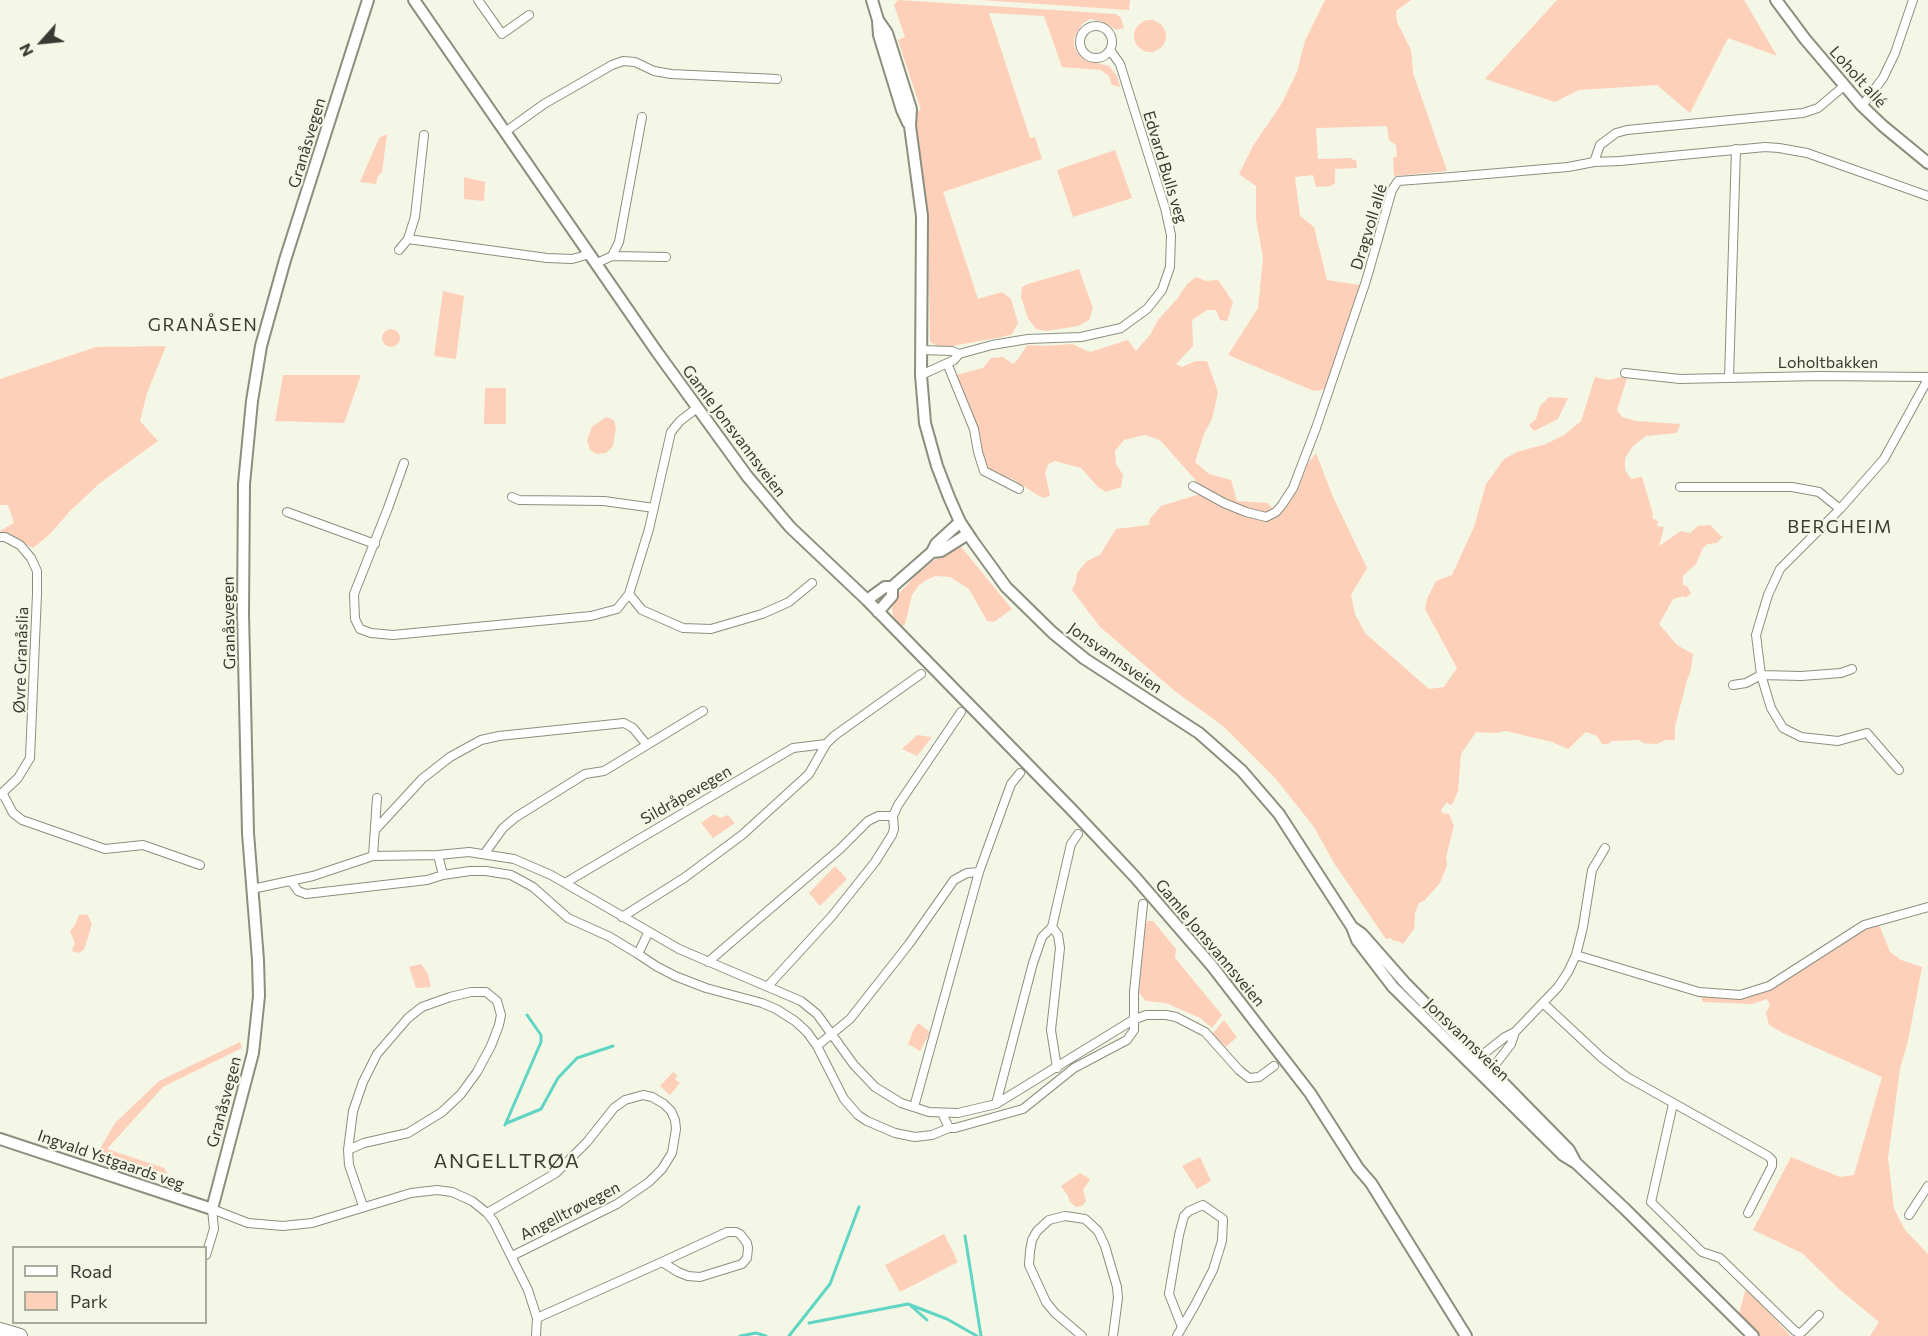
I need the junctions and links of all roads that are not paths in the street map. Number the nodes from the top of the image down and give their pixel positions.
1 (368, 0) edge
2 (414, 0) edge
3 (478, 0) edge
4 (872, 0) edge
5 (1776, 0) edge
6 (1913, 0) edge
7 (529, 15) dead end
8 (1110, 50) junction
9 (777, 79) dead end
10 (1844, 86) junction
11 (1862, 106) junction
12 (642, 117) dead end
13 (505, 132) junction
14 (424, 135) dead end
15 (1736, 149) junction
16 (1594, 162) junction
17 (1928, 163) edge
18 (1928, 196) edge
19 (408, 239) junction
20 (399, 250) dead end
21 (590, 254) junction
22 (612, 256) junction
23 (666, 257) dead end
24 (597, 263) junction
25 (921, 350) junction
26 (959, 354) junction
27 (949, 368) dead end
28 (1625, 373) dead end
29 (921, 375) junction
30 (1729, 378) junction
31 (1928, 378) edge
32 (697, 408) junction
33 (404, 463) dead end
34 (1193, 486) dead end
35 (1680, 487) dead end
36 (1019, 489) dead end
37 (512, 497) dead end
38 (654, 508) junction
39 (1840, 509) junction
40 (288, 512) dead end
41 (960, 522) junction
42 (968, 534) junction
43 (0, 537) edge
44 (375, 544) junction
45 (932, 552) junction
46 (812, 583) dead end
47 (892, 587) junction
48 (629, 594) junction
49 (867, 600) junction
50 (878, 612) junction
51 (1852, 669) dead end
52 (921, 674) dead end
53 (1761, 675) junction
54 (1733, 685) dead end
55 (703, 711) dead end
56 (961, 712) dead end
57 (825, 744) junction
58 (647, 745) junction
59 (1899, 770) dead end
60 (1020, 773) dead end
61 (1, 795) edge
62 (377, 798) dead end
63 (892, 816) junction
64 (375, 830) junction
65 (1078, 834) dead end
66 (1605, 848) dead end
67 (485, 854) junction
68 (438, 855) junction
69 (373, 856) junction
70 (200, 865) dead end
71 (980, 872) junction
72 (443, 875) junction
73 (291, 881) junction
74 (565, 883) junction
75 (252, 889) junction
76 (1143, 904) dead end
77 (1928, 908) edge
78 (622, 917) junction
79 (1052, 927) junction
80 (1352, 927) junction
81 (648, 933) junction
82 (638, 954) junction
83 (1576, 955) junction
84 (708, 962) junction
85 (768, 986) junction
86 (1543, 1003) junction
87 (1133, 1020) junction
88 (1515, 1032) junction
89 (833, 1034) junction
90 (817, 1046) junction
91 (1480, 1059) junction
92 (1274, 1066) dead end
93 (1057, 1068) junction
94 (1491, 1070) junction
95 (1477, 1072) junction
96 (996, 1104) junction
97 (1673, 1104) junction
98 (914, 1107) junction
99 (942, 1113) junction
100 (949, 1128) junction
101 (0, 1139) edge
102 (348, 1150) junction
103 (1576, 1163) junction
104 (1928, 1186) edge
105 (363, 1206) junction
106 (212, 1209) junction
107 (487, 1213) junction
108 (1748, 1213) dead end
109 (1909, 1215) dead end
110 (207, 1252) edge
111 (512, 1256) junction
112 (662, 1262) junction
113 (1819, 1315) dead end
114 (537, 1318) junction
115 (1182, 1327) junction
116 (0, 1330) edge
117 (20, 1336) edge
118 (536, 1336) edge
119 (1082, 1336) edge
120 (1113, 1336) edge
121 (1177, 1336) edge
122 (1466, 1336) edge
123 (1753, 1336) edge

1 - 75 street, Granåsvegen
2 - 13 street, Gamle Jonsvannsveien
3 - 7 street
4 - 25 street, Jonsvannsveien
5 - 10 street, Loholt allé
6 - 11 street
8 - 8 street, Edvard Bulls veg
8 - 26 street, Edvard Bulls veg
9 - 13 street
10 - 11 street, Loholt allé
10 - 16 street
11 - 17 street, Loholt allé
12 - 22 street
13 - 21 street, Gamle Jonsvannsveien
14 - 19 street
15 - 16 street, Dragvoll allé
15 - 18 street, Dragvoll allé
15 - 30 street
16 - 34 street, Dragvoll allé
19 - 20 street
19 - 21 street
21 - 24 street, Gamle Jonsvannsveien
22 - 23 street
22 - 24 street
24 - 32 street, Gamle Jonsvannsveien
25 - 26 street, Edvard Bulls veg
25 - 29 street, Jonsvannsveien
26 - 29 street, Edvard Bulls veg
27 - 36 street
28 - 30 street, Loholtbakken
29 - 41 street, Jonsvannsveien
30 - 31 street, Loholtbakken
31 - 39 street
32 - 38 street
32 - 49 street, Gamle Jonsvannsveien
33 - 44 street
35 - 39 street
37 - 38 street
38 - 48 street
39 - 53 street
40 - 44 street
41 - 42 street, Jonsvannsveien
41 - 45 street
42 - 45 street
42 - 80 street, Jonsvannsveien
43 - 61 street, Øvre Granåslia
44 - 48 street
45 - 47 street
46 - 48 street
47 - 49 street
47 - 50 street
49 - 50 street, Gamle Jonsvannsveien
50 - 122 street, Gamle Jonsvannsveien
51 - 53 street
52 - 57 street, Sildråpevegen
53 - 54 street
53 - 59 street
55 - 58 street
56 - 63 street
57 - 74 street, Sildråpevegen
57 - 78 street, Sildråpevegen
58 - 64 street
58 - 67 street
60 - 71 street
61 - 70 street, Øvre Granåslia
62 - 64 street
63 - 84 street
63 - 85 street
64 - 69 street
65 - 79 street
66 - 83 street
67 - 68 street
67 - 74 street
68 - 69 street
68 - 72 street
69 - 73 street
71 - 89 street
71 - 98 street
72 - 73 street
72 - 82 street
73 - 75 street
74 - 78 street
75 - 106 street, Granåsvegen
76 - 87 street
77 - 83 street
78 - 81 street
79 - 93 street
79 - 96 street
80 - 91 street, Jonsvannsveien
80 - 95 street, Jonsvannsveien
81 - 82 street
81 - 84 street
82 - 90 street
83 - 86 street
84 - 85 street
85 - 89 street
86 - 88 street
86 - 97 street
87 - 92 street
87 - 93 street
87 - 100 street
88 - 91 street
88 - 94 street
89 - 90 street
89 - 98 street
90 - 100 street
91 - 94 street, Jonsvannsveien
91 - 95 street
93 - 96 street
94 - 95 street
94 - 103 street, Jonsvannsveien
95 - 103 street, Jonsvannsveien
96 - 99 street
97 - 108 street
97 - 113 street
98 - 99 street
99 - 100 street
101 - 106 street, Ingvald Ystgaards veg
102 - 102 street
102 - 105 street
103 - 123 street, Jonsvannsveien
104 - 109 street
105 - 106 street, Angelltrøvegen
105 - 107 street, Angelltrøvegen
106 - 110 street, Granåsvegen
107 - 111 street, Angelltrøvegen
107 - 111 street, Angelltrøvegen
111 - 114 street, Angelltrøvegen
112 - 112 street
112 - 114 street
114 - 118 street, Angelltrøvegen
115 - 115 street
115 - 121 street
116 - 117 highway
119 - 120 street

